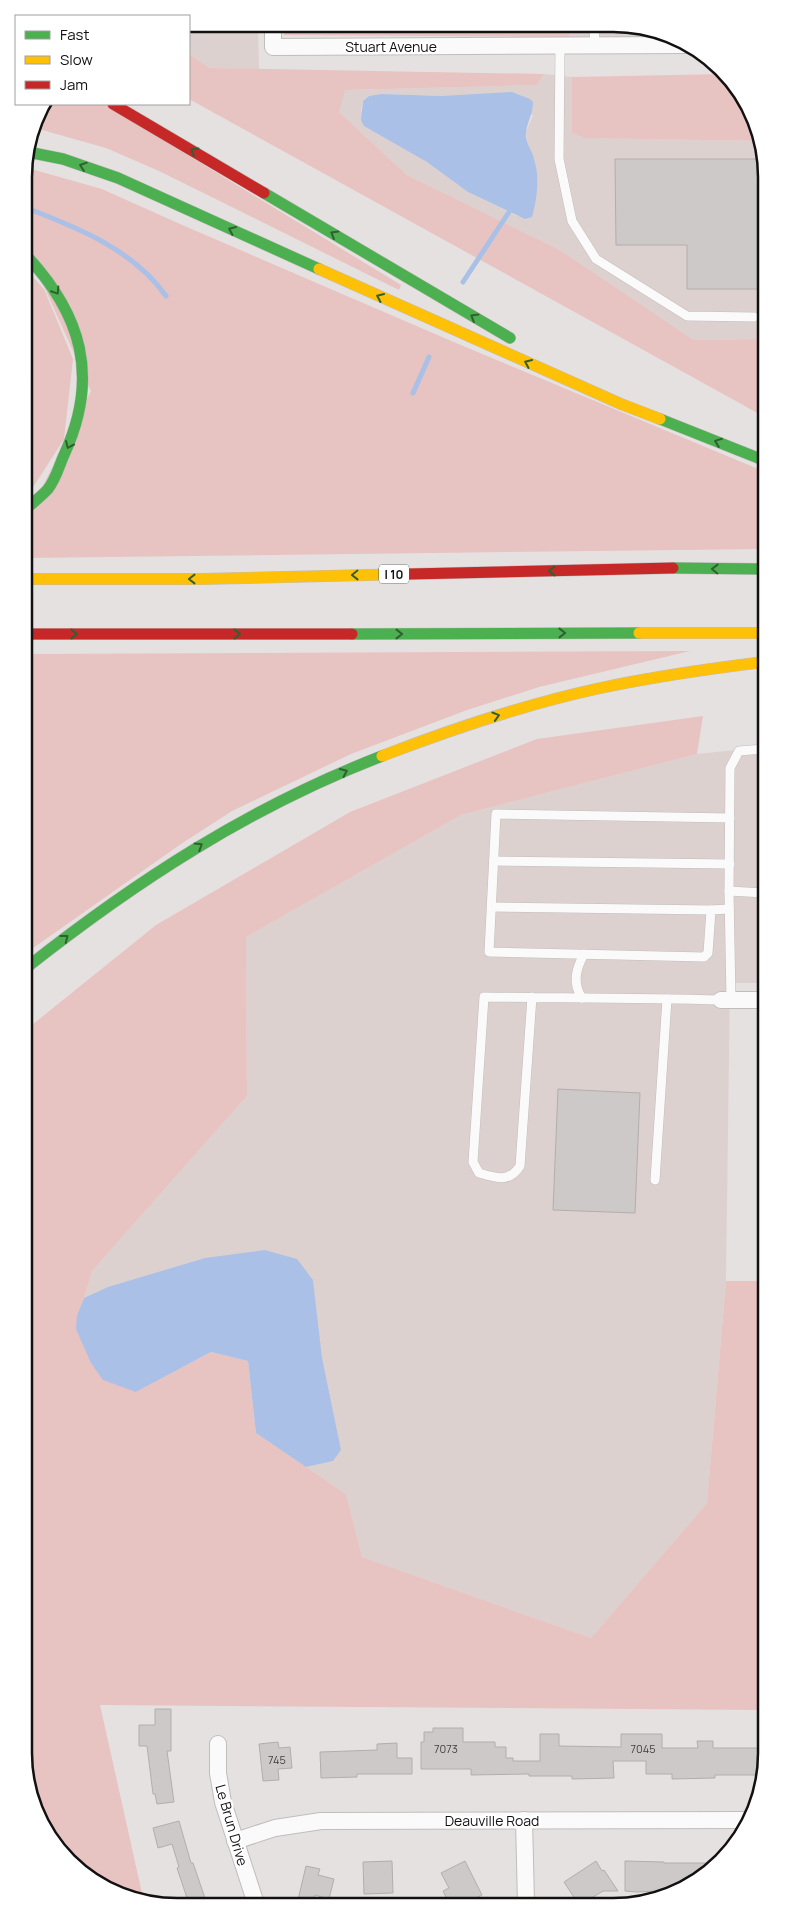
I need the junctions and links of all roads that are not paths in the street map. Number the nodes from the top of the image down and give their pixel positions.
1 (273, 32) edge
2 (594, 32) edge
3 (673, 45) edge
4 (560, 46) junction
5 (595, 46) junction
6 (115, 105) edge
7 (35, 153) edge
8 (33, 262) edge
9 (754, 317) dead end
10 (518, 343) dead end
11 (535, 353) dead end
12 (621, 404) junction
13 (758, 458) edge
14 (33, 503) edge
15 (758, 570) edge
16 (33, 579) edge
17 (758, 633) edge
18 (33, 634) edge
19 (758, 663) edge
20 (758, 749) edge
21 (730, 818) junction
22 (494, 861) junction
23 (730, 864) junction
24 (729, 891) junction
25 (758, 893) edge
26 (492, 907) junction
27 (729, 909) junction
28 (711, 910) junction
29 (584, 954) junction
30 (32, 963) edge
31 (532, 997) junction
32 (582, 998) junction
33 (667, 999) junction
34 (726, 1000) junction
35 (758, 1000) edge
36 (655, 1180) dead end
37 (218, 1744) dead end
38 (524, 1820) junction
39 (742, 1820) edge
40 (235, 1841) junction
41 (254, 1898) edge
42 (526, 1898) edge

1 - 4 street, Stuart Avenue
2 - 5 lane
3 - 5 street, Stuart Avenue
4 - 5 street, Stuart Avenue
4 - 9 lane
10 -> 6 highway
12 -> 7 highway
8 -> 14 highway
11 - 12 highway
13 -> 12 highway
15 -> 16 highway, I 10
18 -> 17 highway
30 -> 19 highway
20 - 21 lane
21 - 22 lane
21 - 23 lane
22 - 23 lane
22 - 26 lane
23 - 24 lane
24 - 25 lane
24 - 27 lane
26 - 28 lane
26 - 29 lane
27 - 28 lane
27 - 34 lane
28 - 29 lane
29 - 32 lane
31 - 31 lane
31 - 32 lane
32 - 33 lane
33 - 34 lane
33 - 36 lane
34 - 35 street
37 - 40 street, Le Brun Drive
38 - 39 street, Deauville Road
38 - 40 street, Deauville Road
38 - 42 street
40 - 41 street, Le Brun Drive

